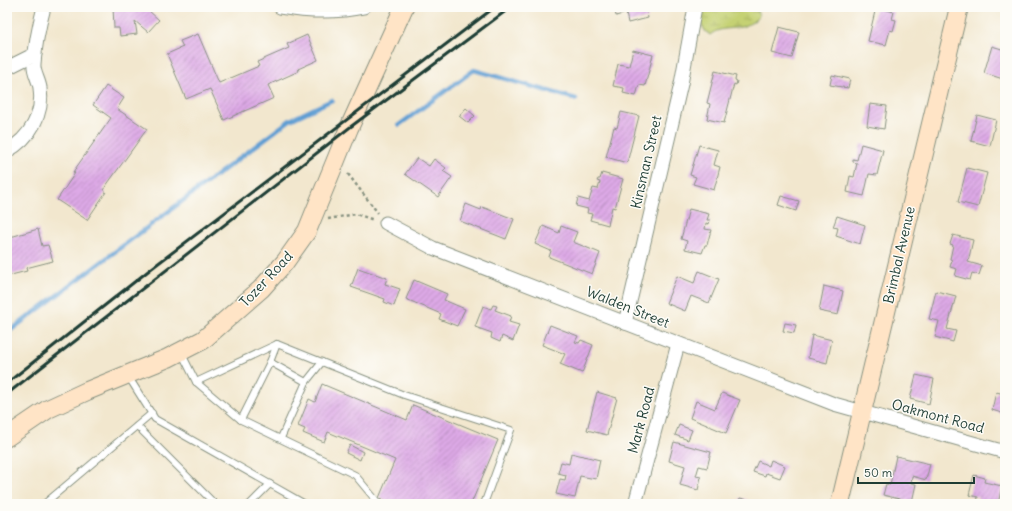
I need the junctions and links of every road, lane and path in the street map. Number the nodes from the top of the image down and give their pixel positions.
1 (44, 7) edge
2 (280, 7) edge
3 (364, 7) edge
4 (404, 7) edge
5 (695, 7) edge
6 (959, 7) edge
7 (35, 54) junction
8 (7, 68) edge
9 (7, 151) edge
10 (337, 159) junction
11 (310, 222) junction
12 (386, 223) junction
13 (625, 323) junction
14 (277, 344) junction
15 (678, 344) junction
16 (181, 351) junction
17 (270, 362) junction
18 (322, 362) junction
19 (127, 375) junction
20 (196, 382) junction
21 (306, 382) junction
22 (862, 412) junction
23 (152, 413) junction
24 (241, 420) junction
25 (137, 426) junction
26 (7, 437) edge
27 (281, 438) junction
28 (1005, 452) edge
29 (270, 484) junction
30 (44, 504) edge
31 (215, 504) edge
32 (250, 504) edge
33 (305, 504) edge
34 (378, 504) edge
35 (484, 504) edge
36 (635, 504) edge
37 (840, 504) edge

1 - 7 street
2 - 3 street
4 - 10 main road, Tozer Road
5 - 13 street, Kinsman Street
6 - 22 main road, Brimbal Avenue
7 - 8 street
7 - 9 street
10 - 11 main road, Tozer Road
10 - 12 path
11 - 12 path
11 - 16 main road, Tozer Road
12 - 13 street, Walden Street
13 - 15 street, Walden Street
14 - 17 lane
14 - 18 lane
14 - 20 lane
15 - 22 street, Walden Street
15 - 36 street, Mark Road
16 - 19 main road, Tozer Road
16 - 20 lane
17 - 21 lane
17 - 24 lane
18 - 21 lane
18 - 35 lane
19 - 23 lane
19 - 26 main road, Tozer Road
20 - 24 lane
21 - 27 lane
22 - 28 street, Oakmont Road
22 - 37 main road, Brimbal Avenue
23 - 25 lane
23 - 29 lane
24 - 27 lane
25 - 30 lane
25 - 31 lane
27 - 34 lane
29 - 32 lane
29 - 33 lane

